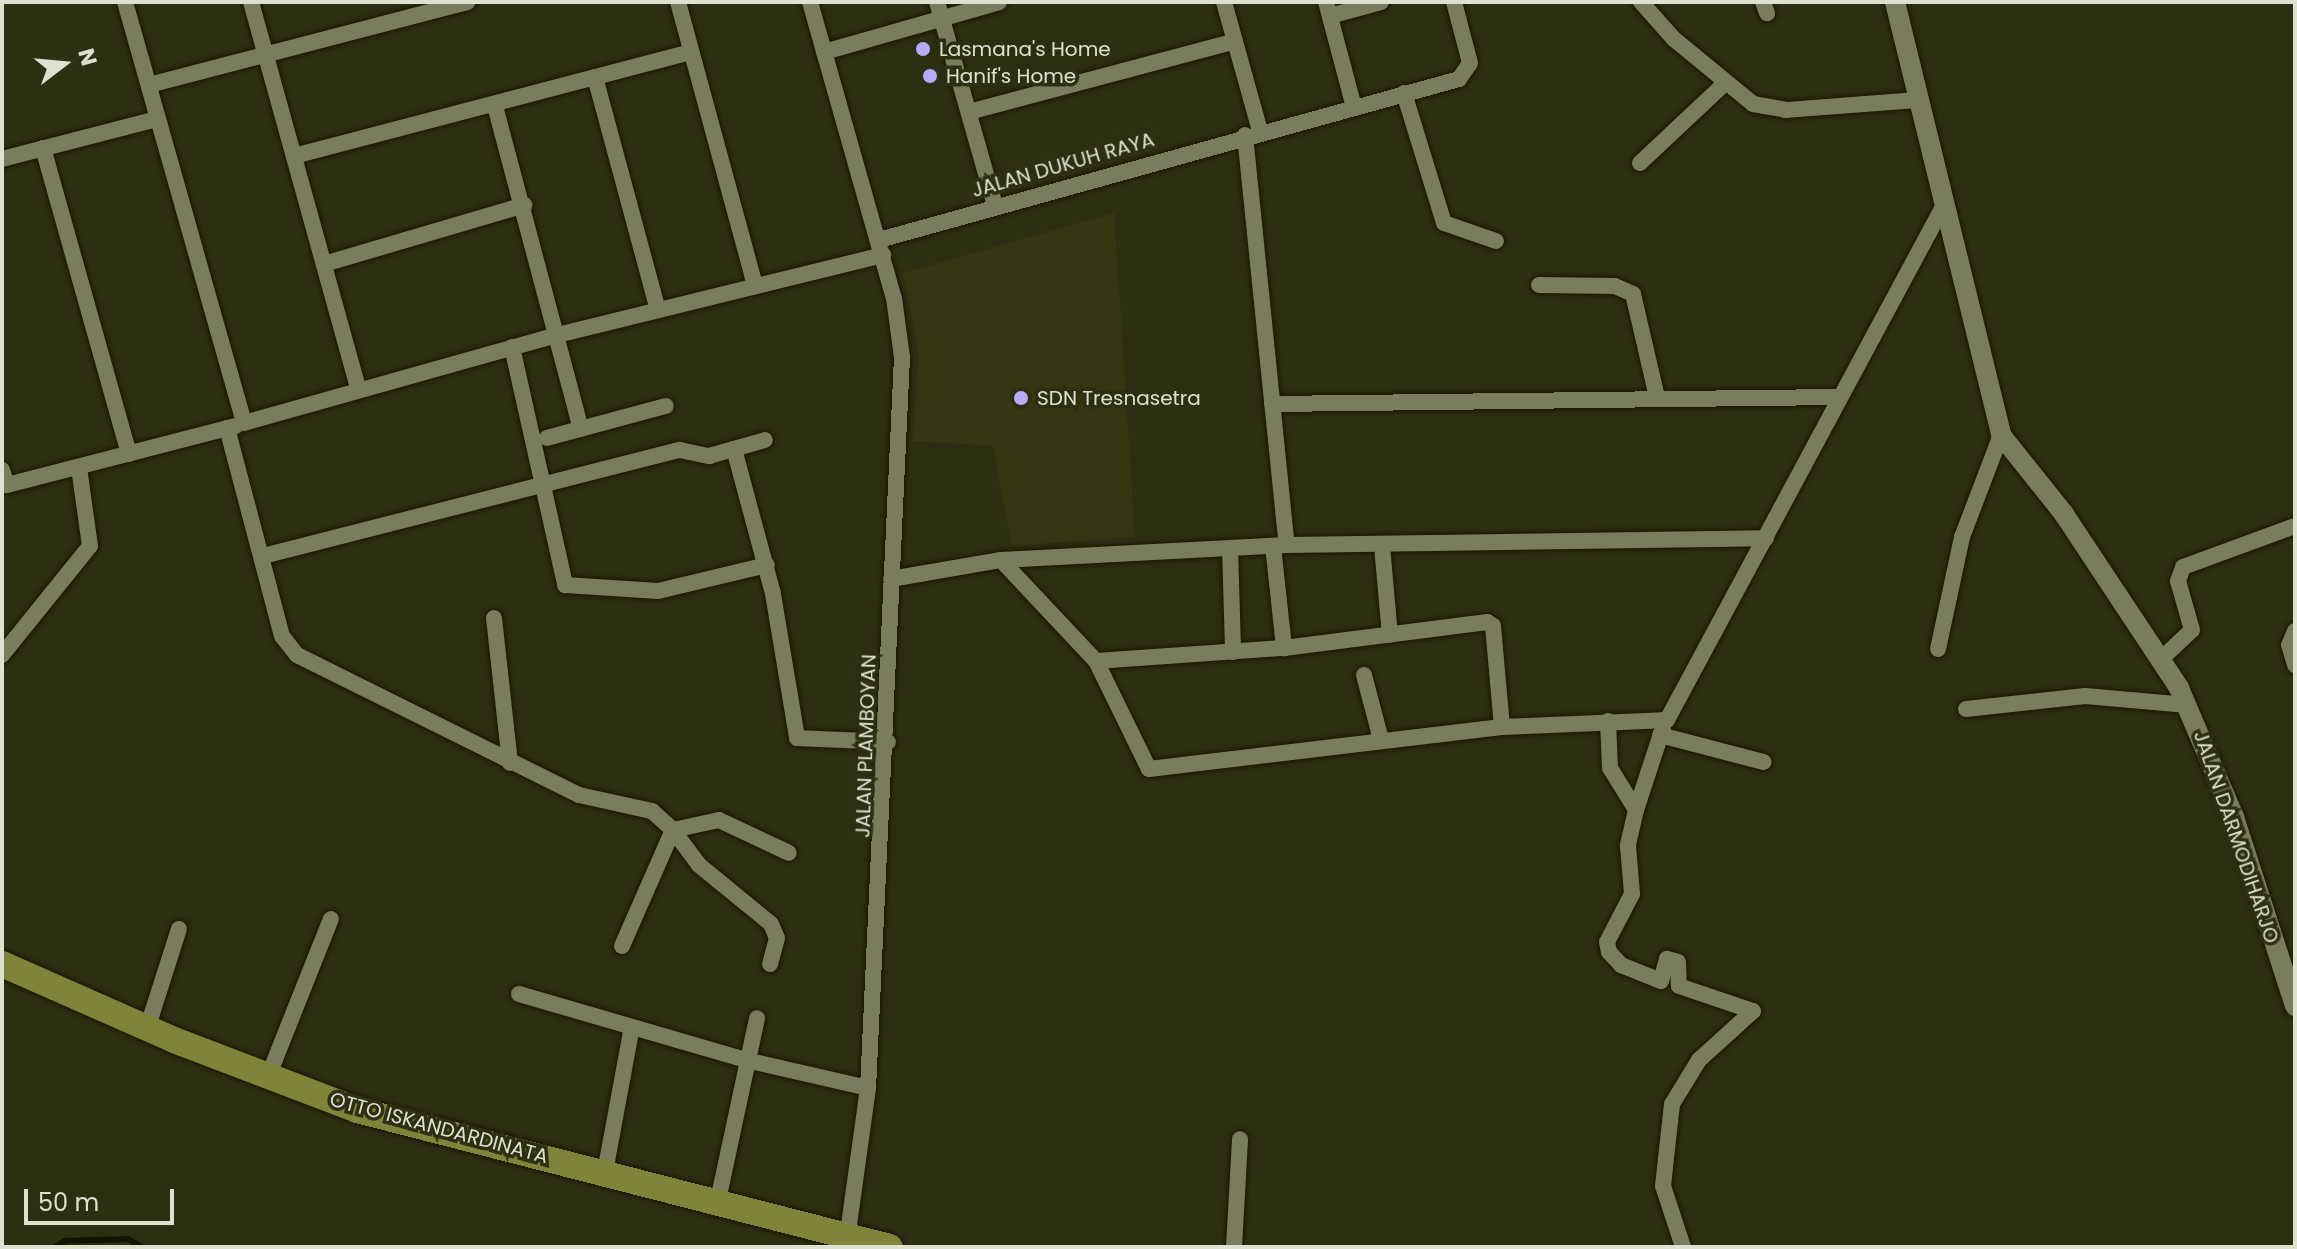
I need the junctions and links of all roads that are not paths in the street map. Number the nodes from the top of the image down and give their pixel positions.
1 (125, 2) edge
2 (251, 2) edge
3 (467, 2) edge
4 (678, 2) edge
5 (810, 2) edge
6 (999, 2) edge
7 (1224, 2) edge
8 (1381, 2) edge
9 (1454, 2) edge
10 (1641, 2) edge
11 (1895, 2) edge
12 (939, 9) edge
13 (1328, 9) edge
14 (1235, 41) junction
15 (690, 52) junction
16 (824, 52) junction
17 (265, 54) junction
18 (595, 77) junction
19 (1724, 84) junction
20 (149, 85) junction
21 (1404, 93) junction
22 (1916, 100) junction
23 (495, 106) junction
24 (1354, 107) junction
25 (969, 112) junction
26 (157, 119) junction
27 (1252, 133) junction
28 (43, 148) junction
29 (294, 156) junction
30 (2, 159) edge
31 (1640, 163) dead end
32 (524, 205) junction
33 (995, 205) junction
34 (1944, 205) junction
35 (1496, 241) dead end
36 (881, 248) junction
37 (324, 264) junction
38 (1539, 285) dead end
39 (755, 286) junction
40 (658, 310) junction
41 (557, 335) junction
42 (512, 347) junction
43 (358, 388) junction
44 (1657, 397) junction
45 (1840, 397) junction
46 (1272, 404) junction
47 (666, 406) dead end
48 (244, 423) junction
49 (227, 428) junction
50 (581, 429) junction
51 (2001, 435) junction
52 (547, 438) dead end
53 (765, 440) dead end
54 (734, 449) junction
55 (129, 454) junction
56 (79, 468) junction
57 (4, 480) edge
58 (542, 488) junction
59 (2295, 526) edge
60 (1766, 538) junction
61 (1280, 545) junction
62 (1382, 546) junction
63 (1230, 548) junction
64 (263, 556) junction
65 (1001, 560) junction
66 (767, 565) junction
67 (891, 579) junction
68 (494, 618) dead end
69 (2295, 631) edge
70 (1390, 635) junction
71 (1284, 648) junction
72 (1938, 649) dead end
73 (1233, 652) junction
74 (2, 655) edge
75 (1096, 661) junction
76 (2159, 661) junction
77 (2295, 665) edge
78 (1364, 675) dead end
79 (2188, 705) junction
80 (1966, 709) dead end
81 (1608, 721) junction
82 (1502, 727) junction
83 (1664, 728) junction
84 (1381, 740) junction
85 (888, 742) junction
86 (1764, 762) dead end
87 (510, 763) junction
88 (1636, 810) junction
89 (673, 830) junction
90 (789, 853) dead end
91 (331, 919) dead end
92 (179, 929) dead end
93 (622, 946) dead end
94 (2, 964) edge
95 (770, 964) dead end
96 (519, 994) dead end
97 (2295, 1006) edge
98 (757, 1018) dead end
99 (632, 1027) junction
100 (147, 1029) junction
101 (746, 1060) junction
102 (268, 1077) junction
103 (868, 1088) junction
104 (1240, 1139) dead end
105 (605, 1172) junction
106 (717, 1205) junction
107 (847, 1239) junction
108 (890, 1247) edge
109 (1234, 1247) edge
110 (1683, 1247) edge

1 - 20 street
2 - 17 street
3 - 17 street
4 - 15 street
5 - 16 street, JALAN PLAMBOYAN
6 - 12 street
7 - 14 street
8 - 13 street
9 - 21 street, JALAN DUKUH RAYA
10 - 19 street
11 - 22 street
12 - 16 street
12 - 25 street
13 - 24 street
14 - 25 street
14 - 27 street
15 - 18 street
15 - 39 street
16 - 36 street, JALAN PLAMBOYAN
17 - 20 street
17 - 29 street
18 - 23 street
18 - 40 street
19 - 22 street
19 - 31 street
20 - 26 street
21 - 24 street, JALAN DUKUH RAYA
21 - 35 street
22 - 34 street
23 - 29 street
23 - 32 street
24 - 27 street, JALAN DUKUH RAYA
25 - 33 street
26 - 28 street
26 - 48 street
27 - 33 street, JALAN DUKUH RAYA
27 - 46 street
28 - 30 street
28 - 55 street
29 - 37 street
32 - 37 street
32 - 41 street
33 - 36 street, JALAN DUKUH RAYA
34 - 45 street
34 - 51 street
36 - 39 street, JALAN DUKUH RAYA
36 - 67 street, JALAN PLAMBOYAN
37 - 43 street
38 - 44 street
39 - 40 street, JALAN DUKUH RAYA
40 - 41 street, JALAN DUKUH RAYA
41 - 42 street, JALAN DUKUH RAYA
41 - 50 street
42 - 43 street, JALAN DUKUH RAYA
42 - 58 street
43 - 48 street, JALAN DUKUH RAYA
44 - 45 street
44 - 46 street
45 - 60 street
46 - 61 street
47 - 50 street
48 - 49 street, JALAN DUKUH RAYA
49 - 55 street, JALAN DUKUH RAYA
49 - 64 street
50 - 52 street
51 - 72 street
51 - 76 street, JALAN DARMODIHARJO
53 - 54 street
54 - 58 street
54 - 66 street
55 - 56 street, JALAN DUKUH RAYA
56 - 57 street, JALAN DUKUH RAYA
56 - 74 street
58 - 64 street
58 - 66 street
59 - 76 street
60 - 62 street
60 - 83 street
61 - 62 street
61 - 63 street
61 - 71 street
62 - 70 street
63 - 65 street
63 - 73 street
64 - 87 street
65 - 67 street
65 - 75 street
66 - 85 street
67 - 85 street, JALAN PLAMBOYAN
68 - 87 street
69 - 77 street
70 - 71 street
70 - 82 street
71 - 73 street
73 - 75 street
75 - 84 street
76 - 79 street, JALAN DARMODIHARJO
78 - 84 street
79 - 80 street
79 - 97 street, JALAN DARMODIHARJO
81 - 82 street
81 - 83 street
81 - 88 street
82 - 84 street
83 - 86 street
83 - 88 street
85 - 103 street, JALAN PLAMBOYAN
87 - 89 street
88 - 110 street
89 - 90 street
89 - 93 street
89 - 95 street
91 - 102 street
92 - 100 street
94 - 100 main road, OTTO ISKANDARDINATA
96 - 99 street
98 - 101 street
99 - 101 street
99 - 105 street
100 - 102 main road, OTTO ISKANDARDINATA
101 - 103 street
101 - 106 street
102 - 105 main road, OTTO ISKANDARDINATA
103 - 107 street, JALAN PLAMBOYAN
104 - 109 street
105 - 106 main road, OTTO ISKANDARDINATA
106 - 107 main road, OTTO ISKANDARDINATA
107 - 108 main road, OTTO ISKANDARDINATA

